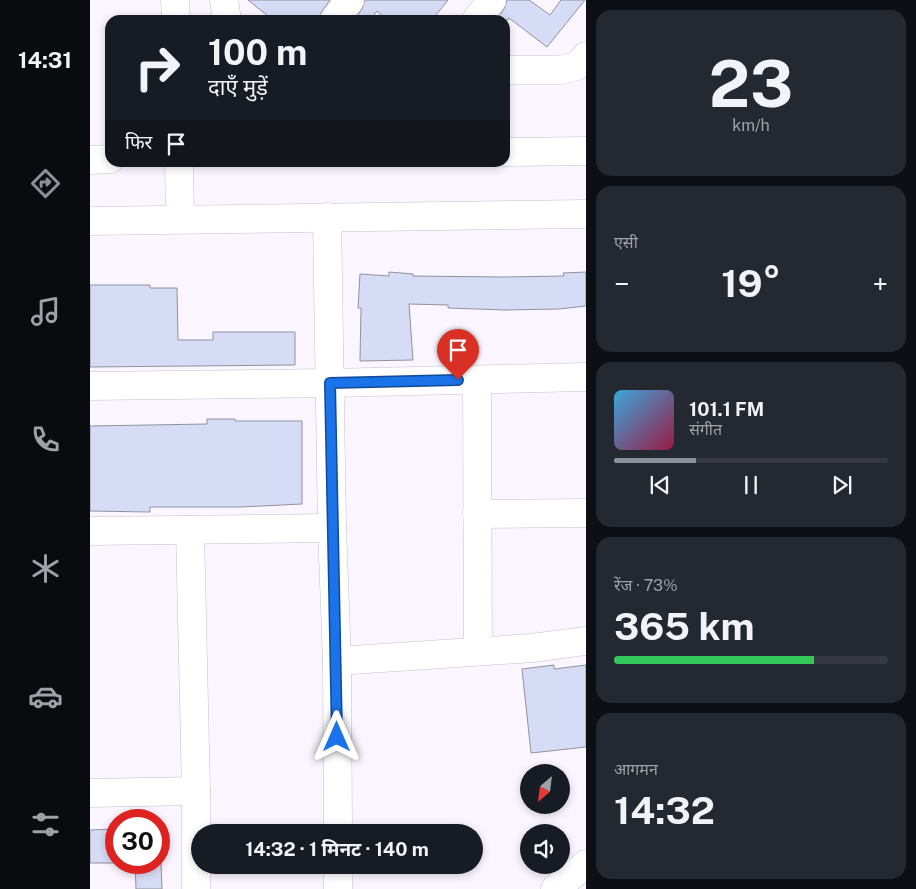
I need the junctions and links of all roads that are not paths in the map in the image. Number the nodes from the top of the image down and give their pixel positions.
1 (175, 0) edge
2 (224, 0) edge
3 (350, 0) edge
4 (492, 0) edge
5 (176, 15) edge
6 (227, 15) edge
7 (338, 15) edge
8 (480, 15) edge
9 (586, 56) edge
10 (510, 70) edge
11 (586, 151) edge
12 (510, 152) edge
13 (90, 160) edge
14 (105, 160) edge
15 (179, 167) edge
16 (586, 214) edge
17 (327, 217) junction
18 (180, 219) junction
19 (90, 221) edge
20 (586, 377) edge
21 (477, 380) junction
22 (330, 383) junction
23 (90, 386) edge
24 (586, 513) edge
25 (477, 514) junction
26 (332, 528) junction
27 (190, 530) junction
28 (90, 531) edge
29 (586, 641) edge
30 (478, 651) junction
31 (337, 661) junction
32 (196, 791) junction
33 (90, 793) edge
34 (338, 824) edge
35 (586, 864) edge
36 (338, 874) edge
37 (196, 889) edge
38 (338, 889) edge
39 (555, 889) edge

1 - 5 street
2 - 6 street
3 - 7 street
4 - 8 street
9 - 10 street
11 - 12 street
13 - 14 street
15 - 18 street
16 - 17 street
17 - 18 street
17 - 22 street
18 - 19 street
20 - 21 street
21 - 22 street
21 - 25 street
22 - 23 street
22 - 26 street
24 - 25 street
25 - 30 street
26 - 27 street
26 - 31 street
27 - 28 street
27 - 32 street
29 - 30 street
30 - 31 street
31 - 34 street
32 - 33 street
32 - 37 street
35 - 39 street
36 - 38 street

